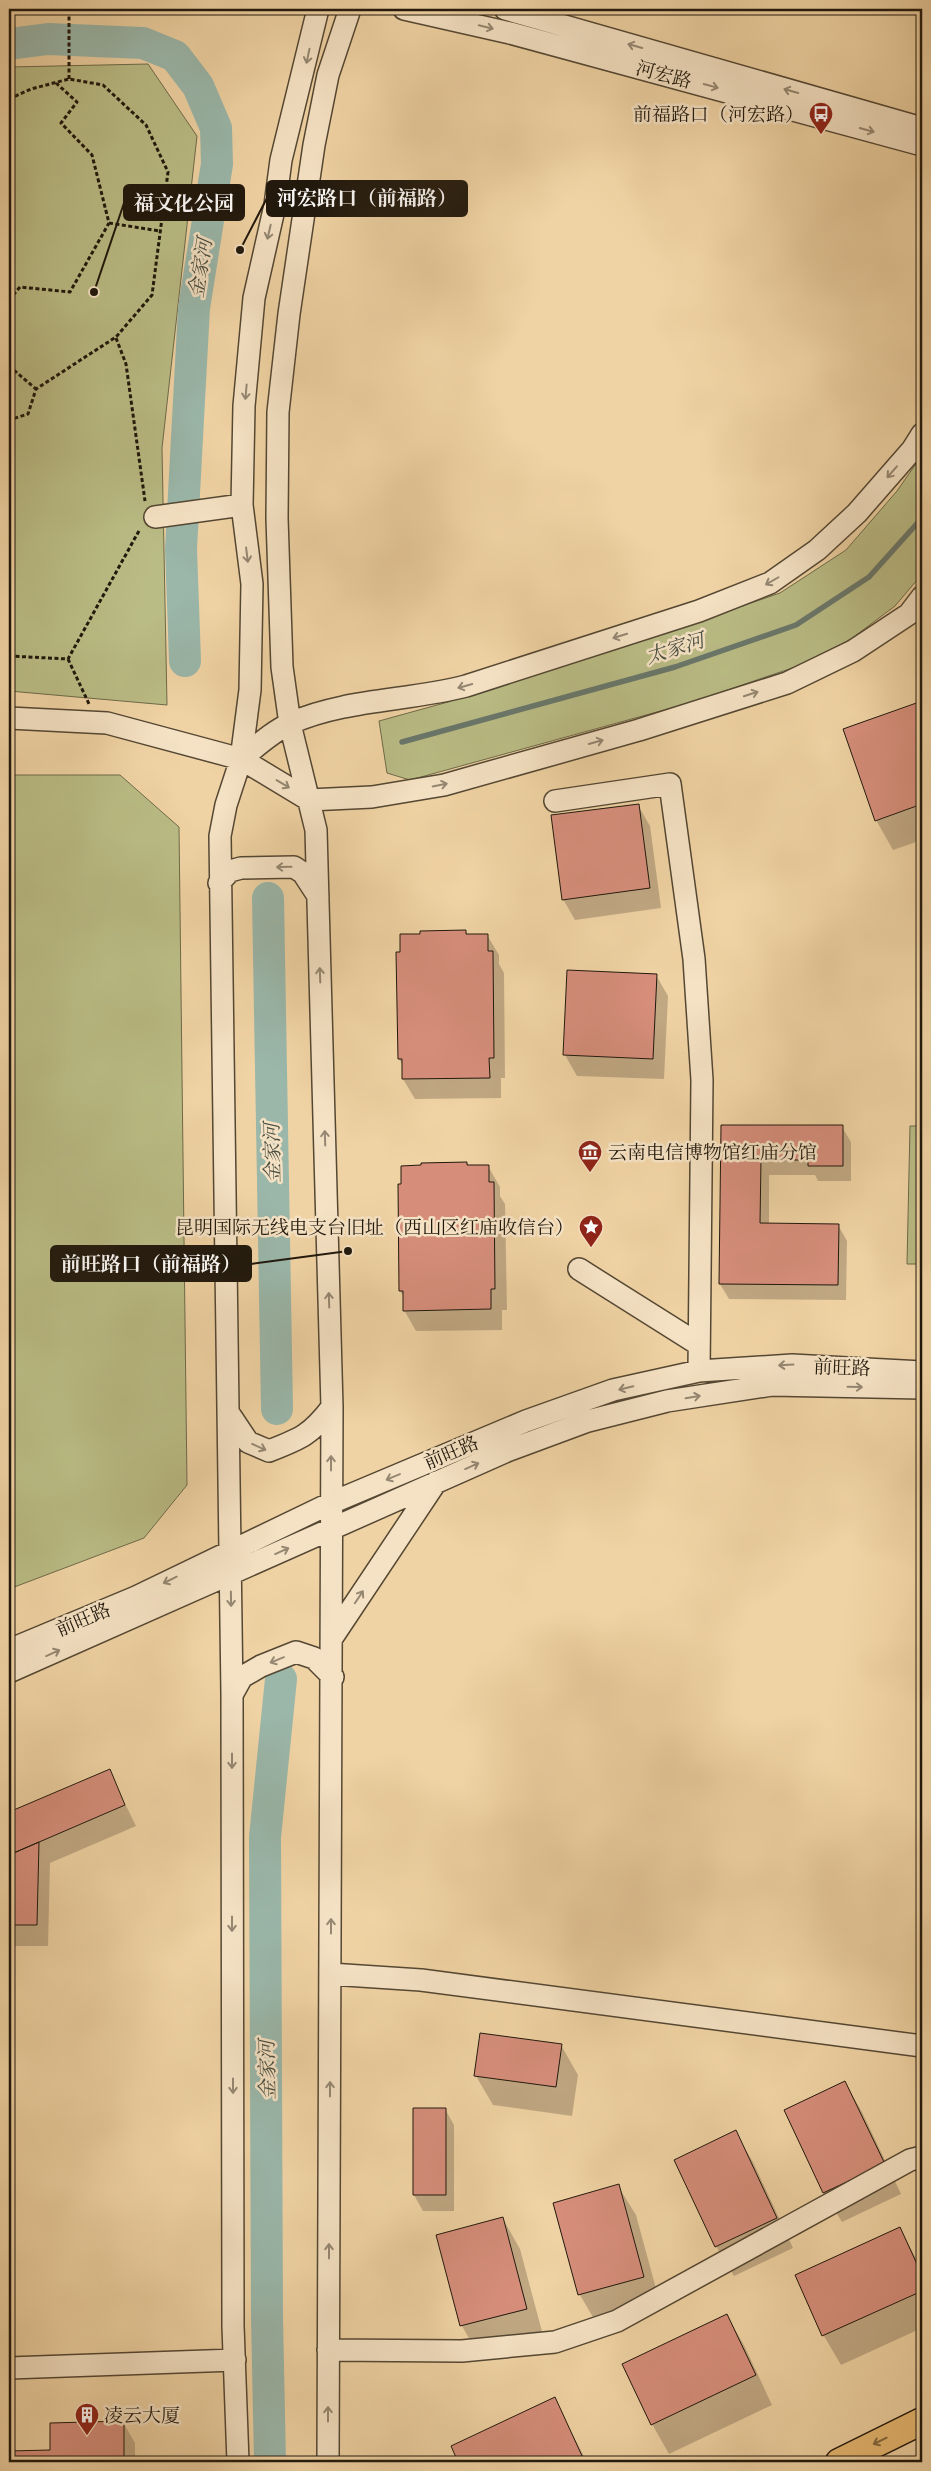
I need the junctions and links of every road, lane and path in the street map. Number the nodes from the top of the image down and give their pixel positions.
1 (70, 9) edge
2 (318, 9) edge
3 (350, 9) edge
4 (404, 9) edge
5 (505, 9) edge
6 (69, 79) junction
7 (55, 83) junction
8 (9, 99) edge
9 (922, 128) edge
10 (922, 145) edge
11 (108, 223) junction
12 (160, 231) junction
13 (9, 300) edge
14 (116, 337) junction
15 (9, 366) edge
16 (36, 389) junction
17 (9, 420) edge
18 (922, 434) edge
19 (242, 505) junction
20 (151, 517) junction
21 (921, 600) edge
22 (9, 656) edge
23 (68, 659) junction
24 (9, 718) edge
25 (98, 723) junction
26 (290, 724) junction
27 (241, 759) junction
28 (309, 800) junction
29 (555, 801) dead end
30 (219, 883) junction
31 (318, 897) junction
32 (580, 1269) dead end
33 (698, 1344) junction
34 (698, 1371) junction
35 (922, 1372) edge
36 (922, 1388) edge
37 (332, 1407) junction
38 (228, 1411) junction
39 (437, 1482) junction
40 (331, 1503) junction
41 (331, 1529) junction
42 (230, 1550) junction
43 (230, 1574) junction
44 (332, 1638) junction
45 (9, 1650) edge
46 (9, 1672) edge
47 (332, 1677) junction
48 (232, 1696) junction
49 (330, 1974) junction
50 (922, 2046) edge
51 (922, 2157) edge
52 (328, 2350) junction
53 (235, 2360) junction
54 (9, 2368) edge
55 (922, 2421) edge
56 (238, 2462) edge
57 (328, 2462) edge
58 (839, 2462) edge

1 - 6 path
2 -> 19 street
3 - 26 street
4 -> 10 street, 河宏路
9 -> 5 street, 河宏路
6 - 7 path
6 - 12 path
7 - 8 path
7 - 11 path
11 - 12 path
11 - 13 path
12 - 14 path
14 - 16 path
14 - 20 path
15 - 16 path
16 - 17 path
18 -> 26 street
19 - 20 street
19 -> 27 street
20 - 23 path
28 -> 21 street
22 - 23 path
23 - 25 path
24 - 25 street
25 - 27 street
26 - 27 street
26 - 28 street
27 -> 28 street
27 - 30 street
28 - 31 street
29 - 33 street
31 -> 30 street
30 - 38 street
37 -> 31 street
32 - 33 street
33 - 34 street
35 -> 34 street, 前旺路
34 -> 40 street, 前旺路
39 -> 36 street, 前旺路
38 -> 37 street
40 -> 37 street
38 - 42 street
39 - 41 street, 前旺路
44 -> 39 street
40 - 41 street
40 - 42 street, 前旺路
43 -> 41 street, 前旺路
41 - 44 street
42 - 43 street
42 -> 45 street, 前旺路
46 -> 43 street, 前旺路
43 -> 48 street
44 - 47 street
47 -> 48 street
49 -> 47 street
48 -> 53 street
49 - 50 street
52 -> 49 street
51 - 52 street
57 -> 52 street
53 - 54 street
53 - 56 street
55 -> 58 main road

